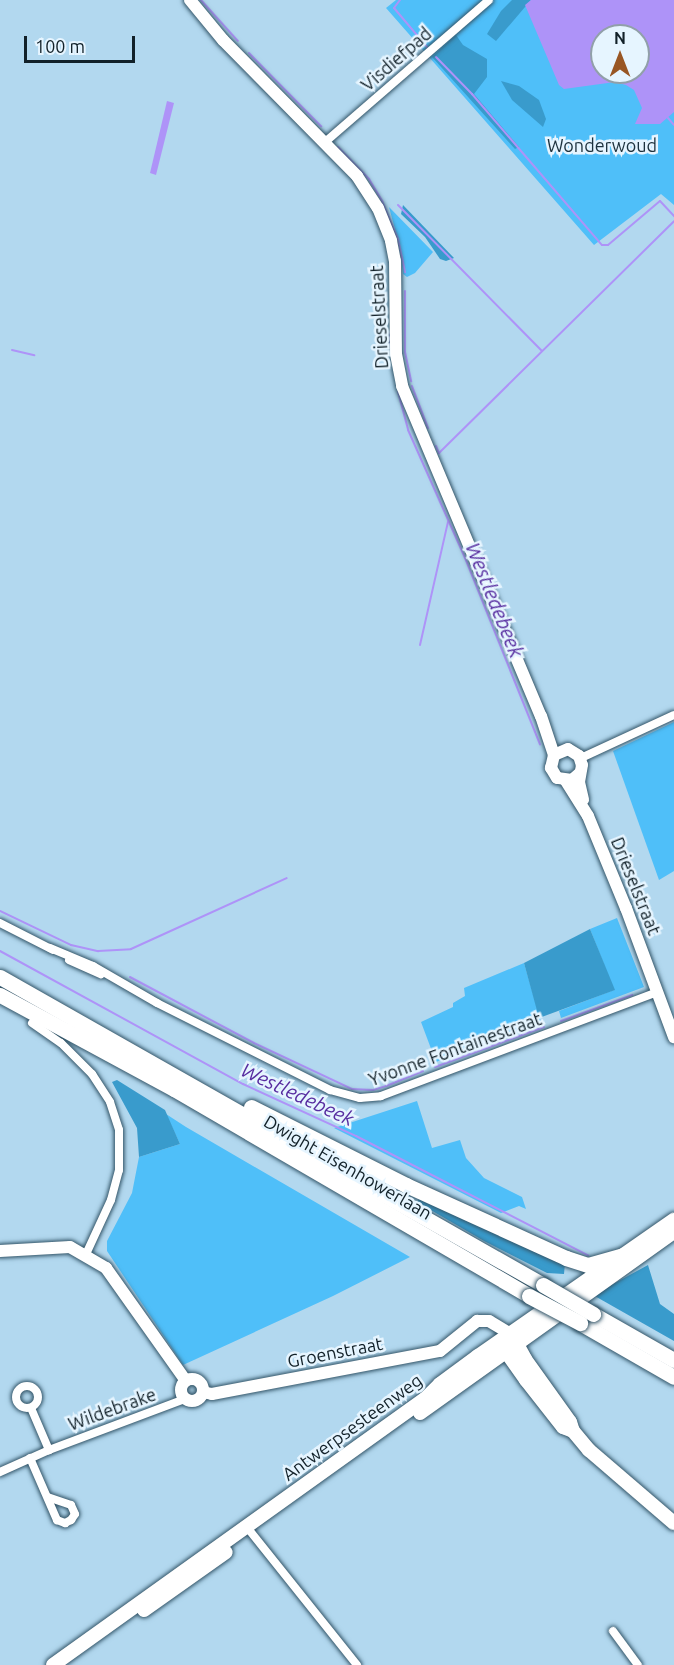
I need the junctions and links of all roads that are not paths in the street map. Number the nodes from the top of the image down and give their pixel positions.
1 (190, 0) edge
2 (489, 0) edge
3 (324, 143) junction
4 (674, 715) edge
5 (541, 716) junction
6 (568, 749) junction
7 (554, 755) junction
8 (580, 758) junction
9 (580, 773) junction
10 (566, 781) junction
11 (588, 816) junction
12 (0, 923) edge
13 (0, 977) edge
14 (657, 992) junction
15 (0, 994) edge
16 (33, 1023) dead end
17 (674, 1037) edge
18 (163, 1068) junction
19 (674, 1220) edge
20 (674, 1232) edge
21 (0, 1251) edge
22 (86, 1254) junction
23 (622, 1255) junction
24 (508, 1343) junction
25 (674, 1360) edge
26 (655, 1366) junction
27 (674, 1377) edge
28 (186, 1381) junction
29 (674, 1384) edge
30 (203, 1392) junction
31 (185, 1399) junction
32 (31, 1408) dead end
33 (49, 1450) junction
34 (30, 1458) junction
35 (0, 1472) edge
36 (48, 1497) dead end
37 (674, 1523) edge
38 (249, 1530) junction
39 (613, 1631) dead end
40 (53, 1665) edge
41 (66, 1665) edge
42 (357, 1665) edge
43 (638, 1665) edge

1 - 3 street, Drieselstraat
2 - 3 street, Visdiefpad
3 - 5 street, Drieselstraat
4 - 8 street
5 - 6 street, Drieselstraat
5 - 7 street, Drieselstraat
6 - 7 street
6 - 8 street, Drieselstraat
7 - 10 street, Drieselstraat
8 - 9 street, Drieselstraat
9 - 10 street
9 - 11 street, Drieselstraat
10 - 11 street, Drieselstraat
11 - 14 street, Drieselstraat
12 - 14 street, Yvonne Fontainestraat
13 - 18 highway, Dwight Eisenhowerlaan
14 - 17 street, Drieselstraat
15 - 26 highway, Dwight Eisenhowerlaan, bridge
16 - 22 street
18 - 23 highway
18 - 25 highway, Dwight Eisenhowerlaan, bridge
19 - 23 main road, Antwerpsesteenweg
20 - 24 main road, Antwerpsesteenweg
21 - 22 street
22 - 28 street
23 - 24 main road, Antwerpsesteenweg
24 - 30 street, Groenstraat
24 - 37 main road
24 - 38 main road, Antwerpsesteenweg
26 - 27 highway, Dwight Eisenhowerlaan
26 - 29 highway
28 - 30 street
28 - 31 street
30 - 31 street
31 - 33 street, Wildebrake
32 - 33 street
33 - 34 street, Wildebrake
34 - 35 street, Wildebrake
34 - 36 street
38 - 40 main road, Antwerpsesteenweg
38 - 41 main road, Antwerpsesteenweg
38 - 42 street
39 - 43 street

